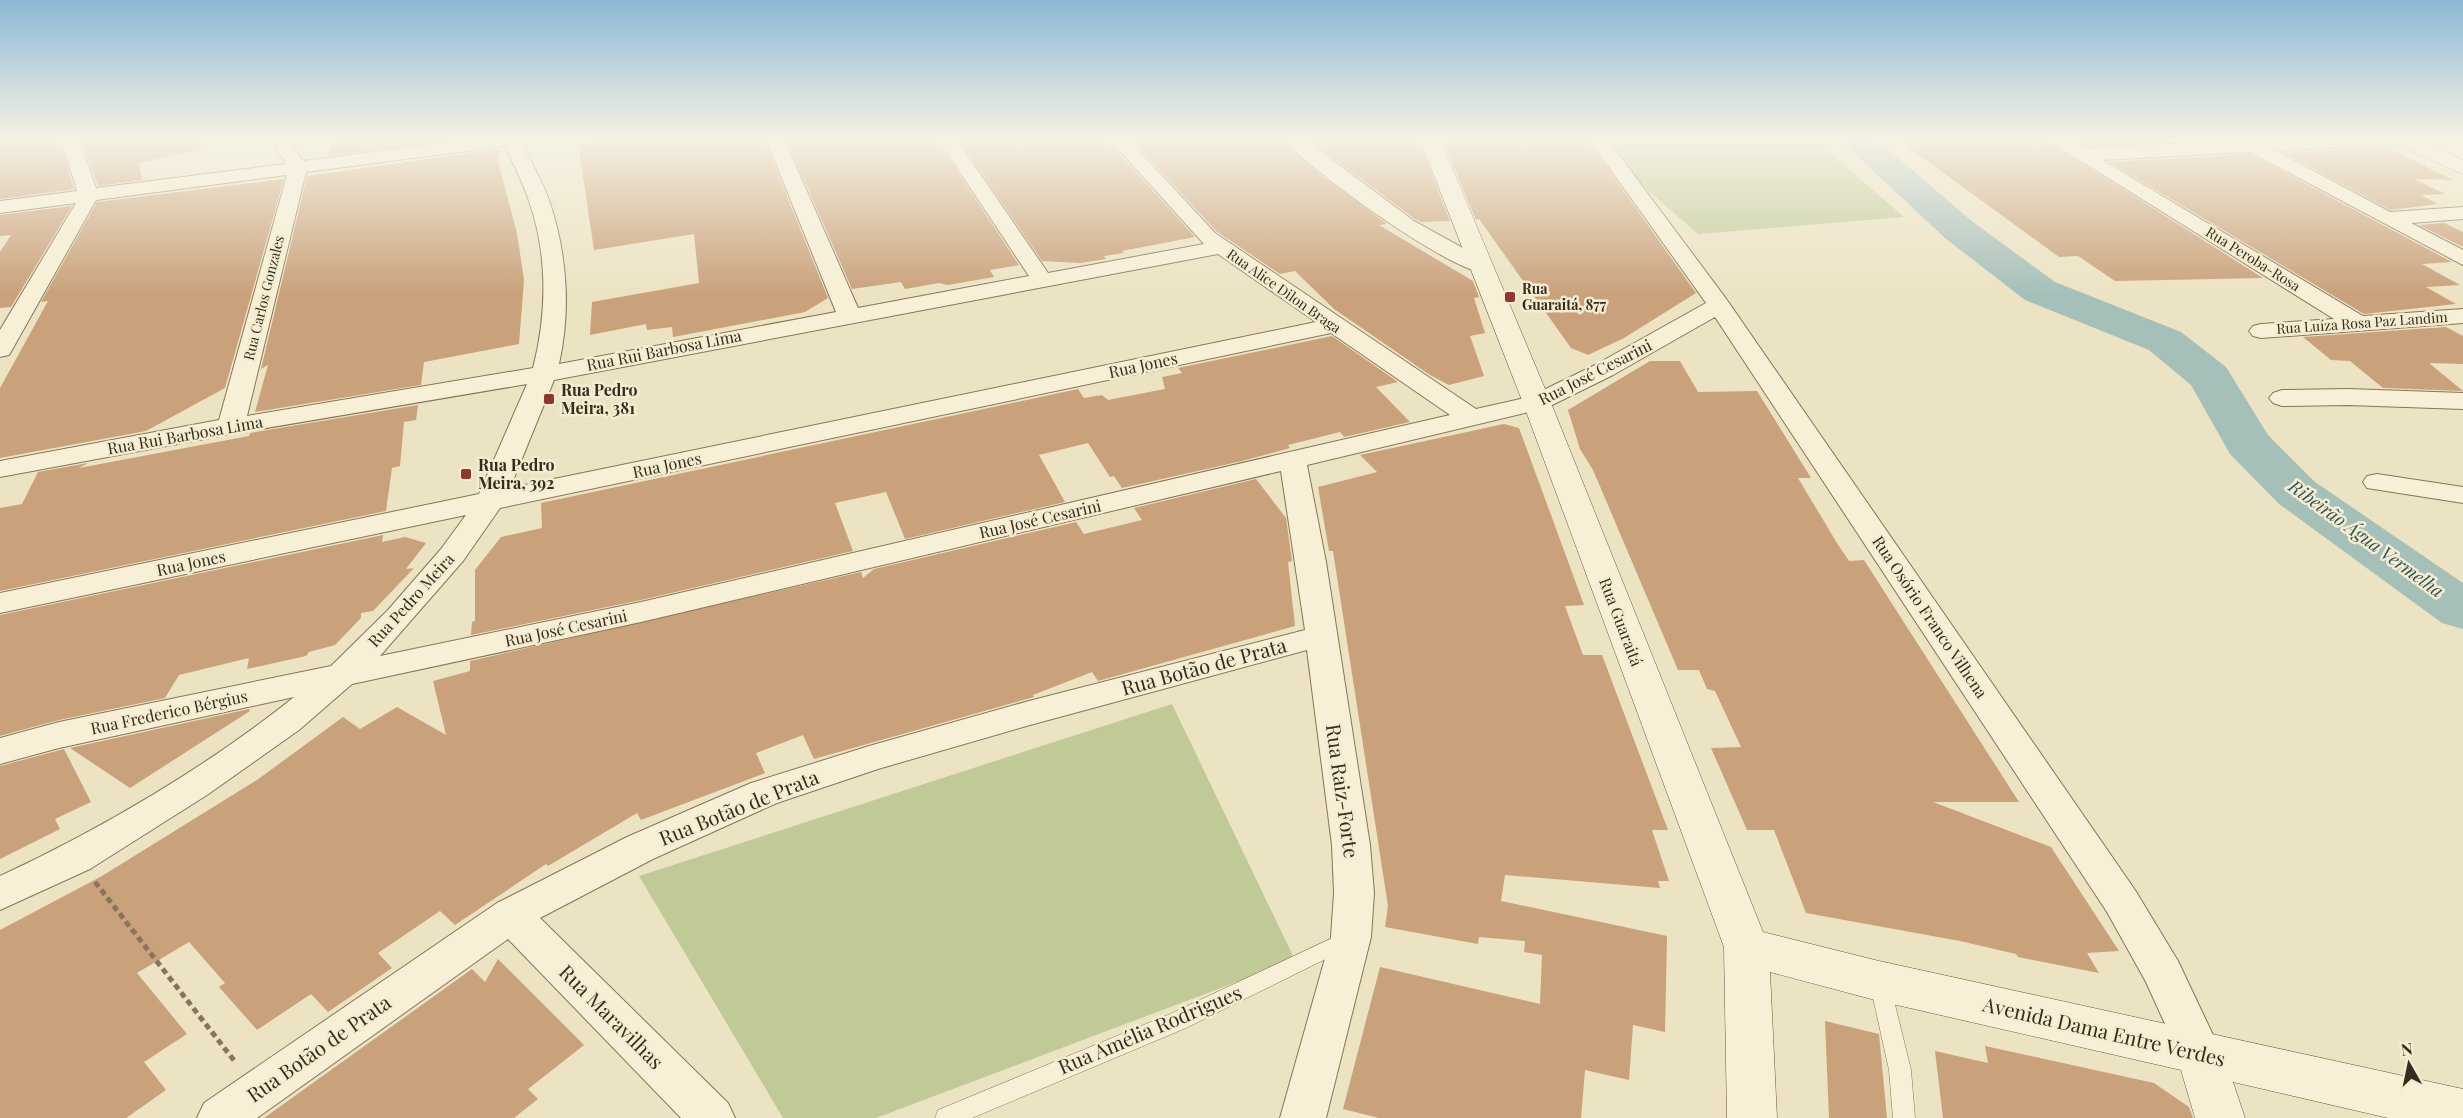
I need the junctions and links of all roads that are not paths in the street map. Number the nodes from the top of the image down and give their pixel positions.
1 (87, 191) edge
2 (118, 191) edge
3 (292, 191) edge
4 (535, 191) edge
5 (797, 191) edge
6 (982, 191) edge
7 (1166, 191) edge
8 (1359, 191) edge
9 (1451, 191) edge
10 (1636, 191) edge
11 (2141, 191) edge
12 (2336, 191) edge
13 (88, 195) junction
14 (0, 207) edge
15 (2463, 213) edge
16 (2386, 218) junction
17 (1221, 247) junction
18 (2463, 259) edge
19 (1482, 268) junction
20 (1042, 280) junction
21 (1719, 305) junction
22 (849, 315) junction
23 (2463, 316) edge
24 (2358, 323) junction
25 (1334, 325) junction
26 (2261, 331) dead end
27 (0, 350) edge
28 (544, 374) junction
29 (2282, 398) dead end
30 (2463, 401) edge
31 (1537, 403) junction
32 (1471, 418) junction
33 (231, 426) junction
34 (1293, 461) junction
35 (0, 469) edge
36 (2377, 482) dead end
37 (2463, 495) edge
38 (490, 502) junction
39 (0, 603) edge
40 (1321, 636) junction
41 (340, 677) junction
42 (0, 751) edge
43 (0, 894) edge
44 (511, 915) junction
45 (1352, 937) junction
46 (1746, 947) junction
47 (1879, 981) junction
48 (2200, 1054) junction
49 (2463, 1112) edge
50 (220, 1118) edge
51 (712, 1118) edge
52 (946, 1118) edge
53 (1303, 1118) edge
54 (1752, 1118) edge
55 (1904, 1118) edge
56 (2220, 1118) edge

1 - 13 street
2 - 13 street
3 - 33 street, Rua Carlos Gonzales
4 - 28 street, Rua Pedro Meira
5 - 22 street
6 - 20 street
7 - 17 street, Rua Alice Dilon Braga
8 - 19 street
9 - 19 street, Rua Guaraitá
10 - 21 street, Rua Osório Franco Vilhena
11 - 24 street, Rua Peroba-Rosa
12 - 16 street
13 - 14 street
13 - 27 street
15 - 16 street
16 - 18 street
17 - 20 street, Rua Rui Barbosa Lima
17 - 25 street, Rua Alice Dilon Braga
19 - 31 street, Rua Guaraitá
20 - 22 street, Rua Rui Barbosa Lima
21 - 31 street, Rua José Cesarini
21 - 48 street, Rua Osório Franco Vilhena
22 - 28 street, Rua Rui Barbosa Lima
23 - 24 street, Rua Luíza Rosa Paz Landim
24 - 26 street, Rua Luíza Rosa Paz Landim
25 - 32 street, Rua Alice Dilon Braga
25 - 38 street, Rua Jones
28 - 33 street, Rua Rui Barbosa Lima
28 - 38 street, Rua Pedro Meira
29 - 30 street
31 - 32 street, Rua José Cesarini
31 - 46 street, Rua Guaraitá
32 - 34 street, Rua José Cesarini
33 - 35 street, Rua Rui Barbosa Lima
34 - 40 street, Rua Raiz-Forte
34 - 41 street, Rua José Cesarini
36 - 37 street
38 - 39 street, Rua Jones
38 - 41 street, Rua Pedro Meira
40 - 44 street, Rua Botão de Prata
40 - 45 street, Rua Raiz-Forte
41 - 42 street, Rua Frederico Bérgius
41 - 43 street, Rua Pedro Meira
44 - 50 street, Rua Botão de Prata
44 - 51 street, Rua Maravilhas
45 - 52 lane, Rua Amélia Rodrigues
45 - 53 street, Rua Raiz-Forte
46 - 47 street, Avenida Dama Entre Verdes
46 - 54 street, Rua Guaraitá
47 - 48 street, Avenida Dama Entre Verdes
47 - 55 lane
48 - 49 street, Avenida Dama Entre Verdes
48 - 56 street, Rua Osório Franco Vilhena

